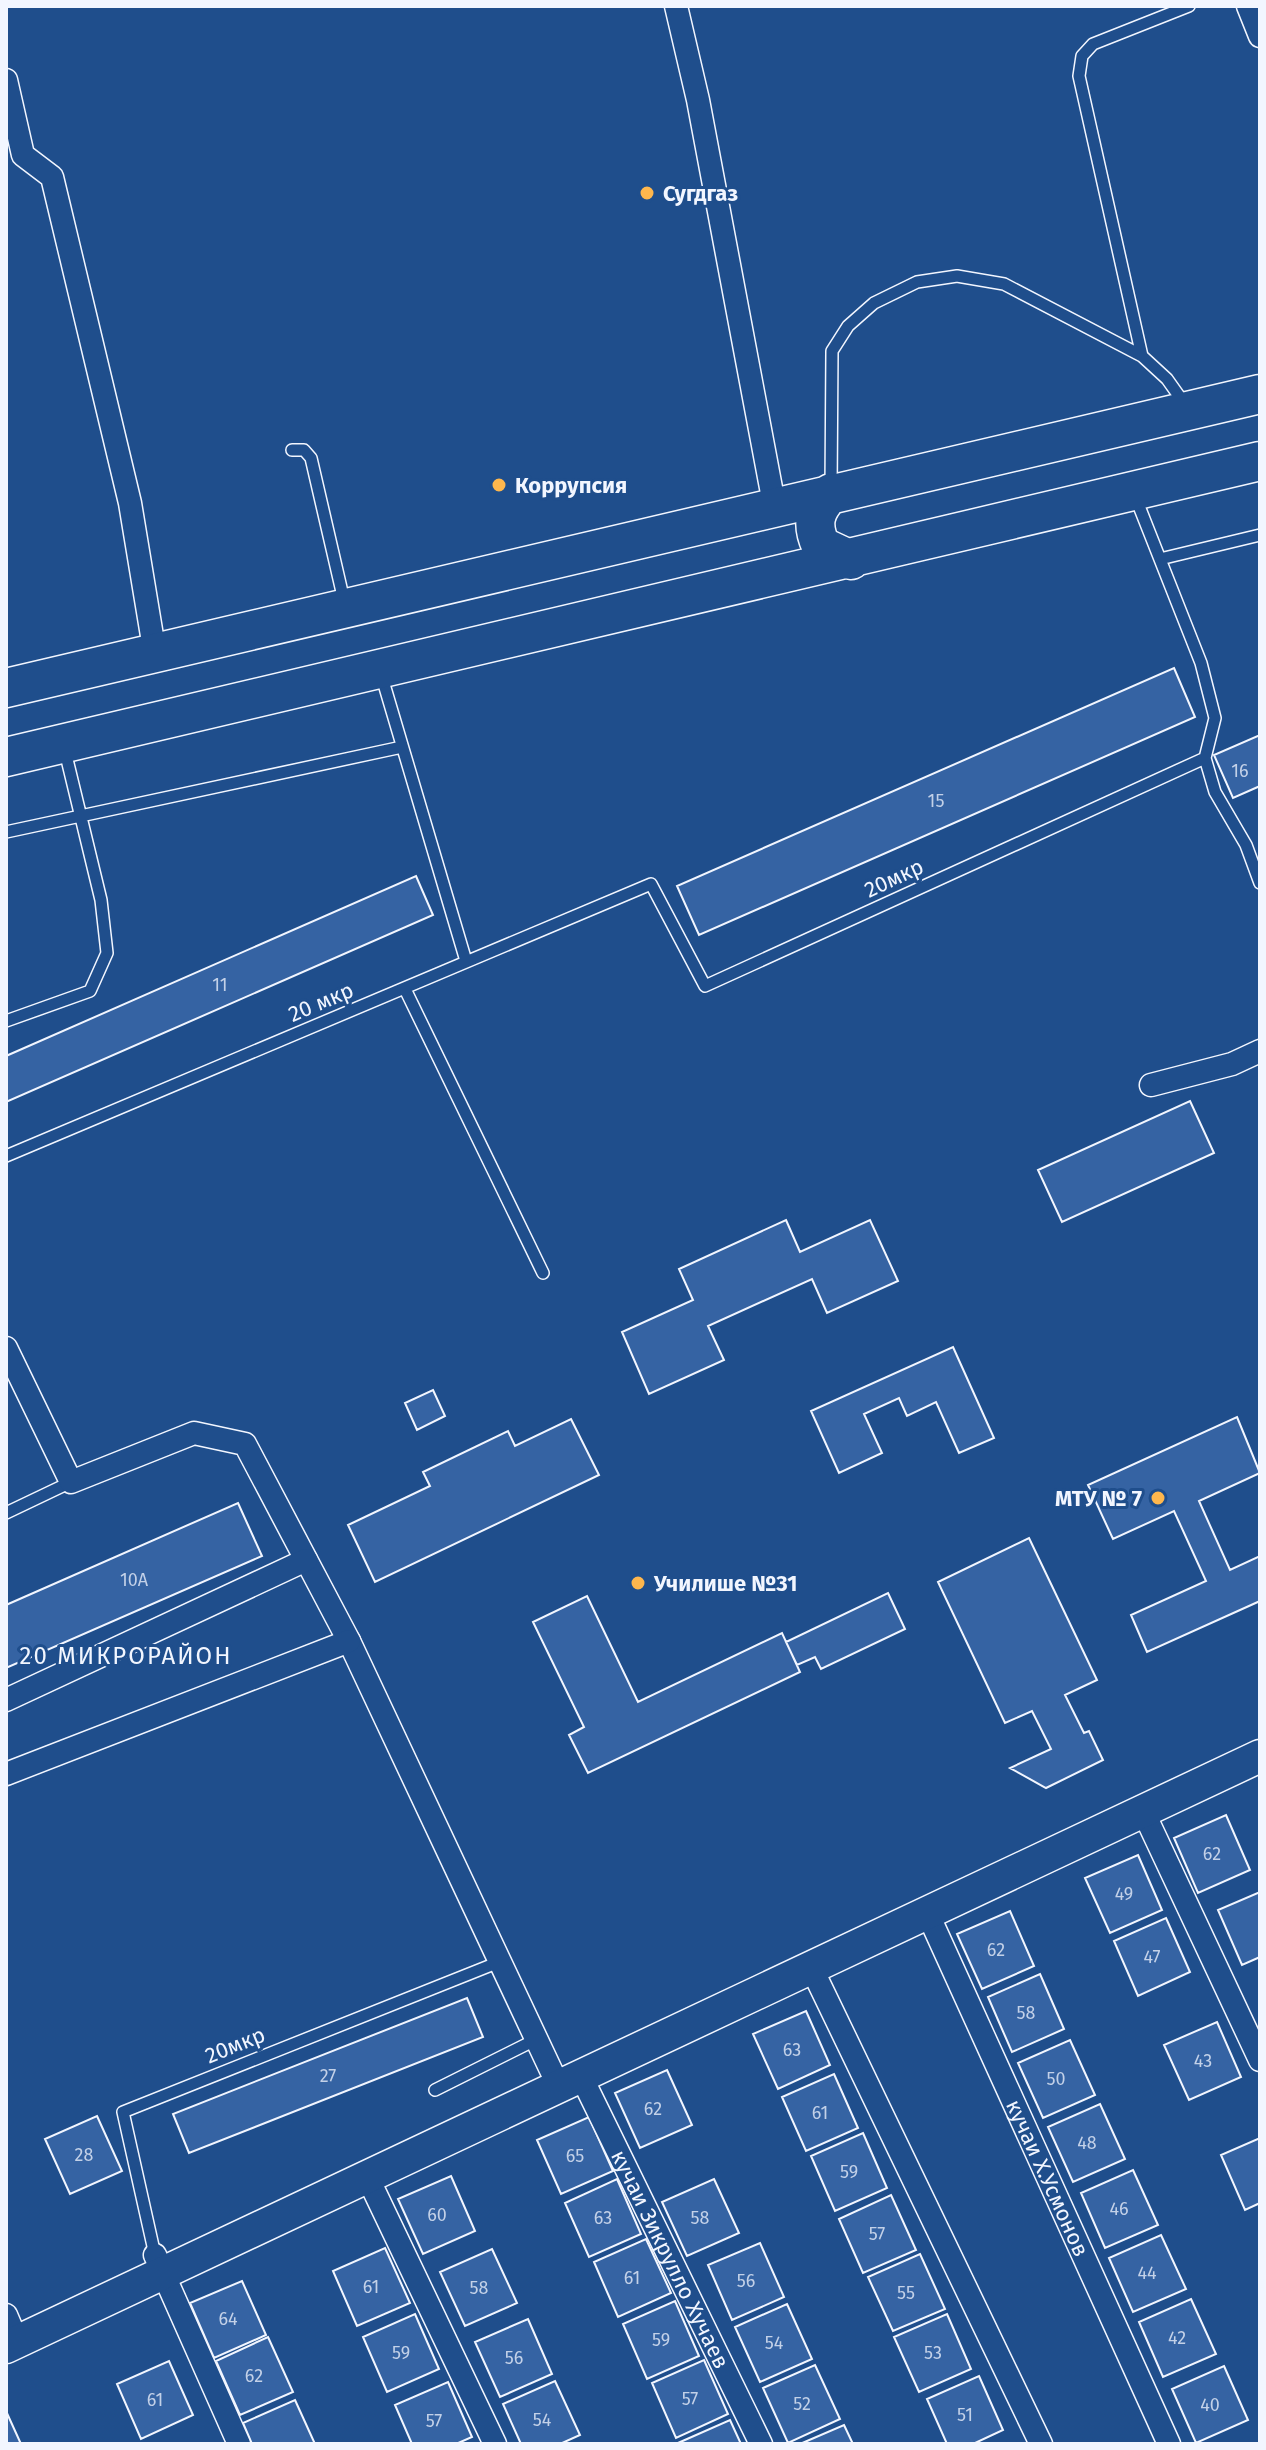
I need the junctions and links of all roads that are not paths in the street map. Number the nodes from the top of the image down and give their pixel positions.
1 (676, 6) edge
2 (1189, 6) edge
3 (1248, 6) edge
4 (1260, 36) edge
5 (6, 80) edge
6 (1142, 356) junction
7 (1260, 394) edge
8 (1189, 410) junction
9 (292, 450) dead end
10 (1260, 461) edge
11 (831, 493) junction
12 (1133, 493) junction
13 (775, 509) junction
14 (1260, 535) edge
15 (1160, 559) junction
16 (851, 560) junction
17 (787, 575) junction
18 (346, 609) junction
19 (155, 654) junction
20 (379, 670) junction
21 (6, 688) edge
22 (63, 743) junction
23 (402, 747) junction
24 (6, 757) edge
25 (1205, 758) junction
26 (81, 814) junction
27 (6, 832) edge
28 (1260, 839) edge
29 (1246, 845) junction
30 (1260, 883) edge
31 (651, 884) joint
32 (466, 961) junction
33 (405, 989) junction
34 (6, 1021) edge
35 (1260, 1051) edge
36 (1151, 1085) dead end
37 (6, 1156) edge
38 (543, 1273) dead end
39 (6, 1348) edge
40 (71, 1482) junction
41 (6, 1513) edge
42 (306, 1560) junction
43 (349, 1641) junction
44 (6, 1700) edge
45 (1260, 1756) edge
46 (6, 1774) edge
47 (1143, 1811) junction
48 (927, 1912) junction
49 (499, 1962) junction
50 (812, 1969) junction
51 (537, 2039) junction
52 (1260, 2060) edge
53 (569, 2079) junction
54 (435, 2090) dead end
55 (366, 2174) junction
56 (159, 2263) junction
57 (10, 2334) edge
58 (239, 2444) edge
59 (495, 2444) edge
60 (761, 2444) edge
61 (1041, 2444) edge
62 (1169, 2444) edge

1 - 13 street
2 - 6 lane
3 - 4 street
5 - 19 street
6 - 8 lane
6 - 11 lane
7 - 8 highway
8 - 11 highway
9 - 18 lane
10 - 12 highway
11 - 13 highway
11 - 16 highway
12 - 15 lane
12 - 16 highway
13 - 17 highway
13 - 18 highway
14 - 15 lane
15 - 25 lane
16 - 17 highway
17 - 20 highway
18 - 19 highway
19 - 21 highway
20 - 22 highway
20 - 23 lane
22 - 24 highway
22 - 26 lane
23 - 26 lane
23 - 32 lane
25 - 29 lane
25 - 31 lane, 20мкр
26 - 27 lane
26 - 34 lane
28 - 29 lane
29 - 30 lane
31 - 32 lane, 20 мкр
32 - 33 lane, 20 мкр
33 - 37 lane, 20 мкр
33 - 38 lane
35 - 36 street
39 - 40 street
40 - 41 lane
40 - 42 street, кучаи Зикрулло Хучаев
42 - 43 street, кучаи Зикрулло Хучаев
42 - 44 street
43 - 46 street
43 - 49 street, кучаи Зикрулло Хучаев
45 - 47 main road
47 - 48 main road
47 - 52 street
48 - 50 main road
48 - 62 street, кучаи Х.Усмонов
49 - 51 street, кучаи Зикрулло Хучаев
49 - 56 lane, 20мкр
50 - 53 main road
50 - 61 street
51 - 53 street, кучаи Зикрулло Хучаев
51 - 54 lane
53 - 55 main road
53 - 60 street, кучаи Зикрулло Хучаев
55 - 56 main road
55 - 59 street
56 - 57 main road
56 - 58 street

